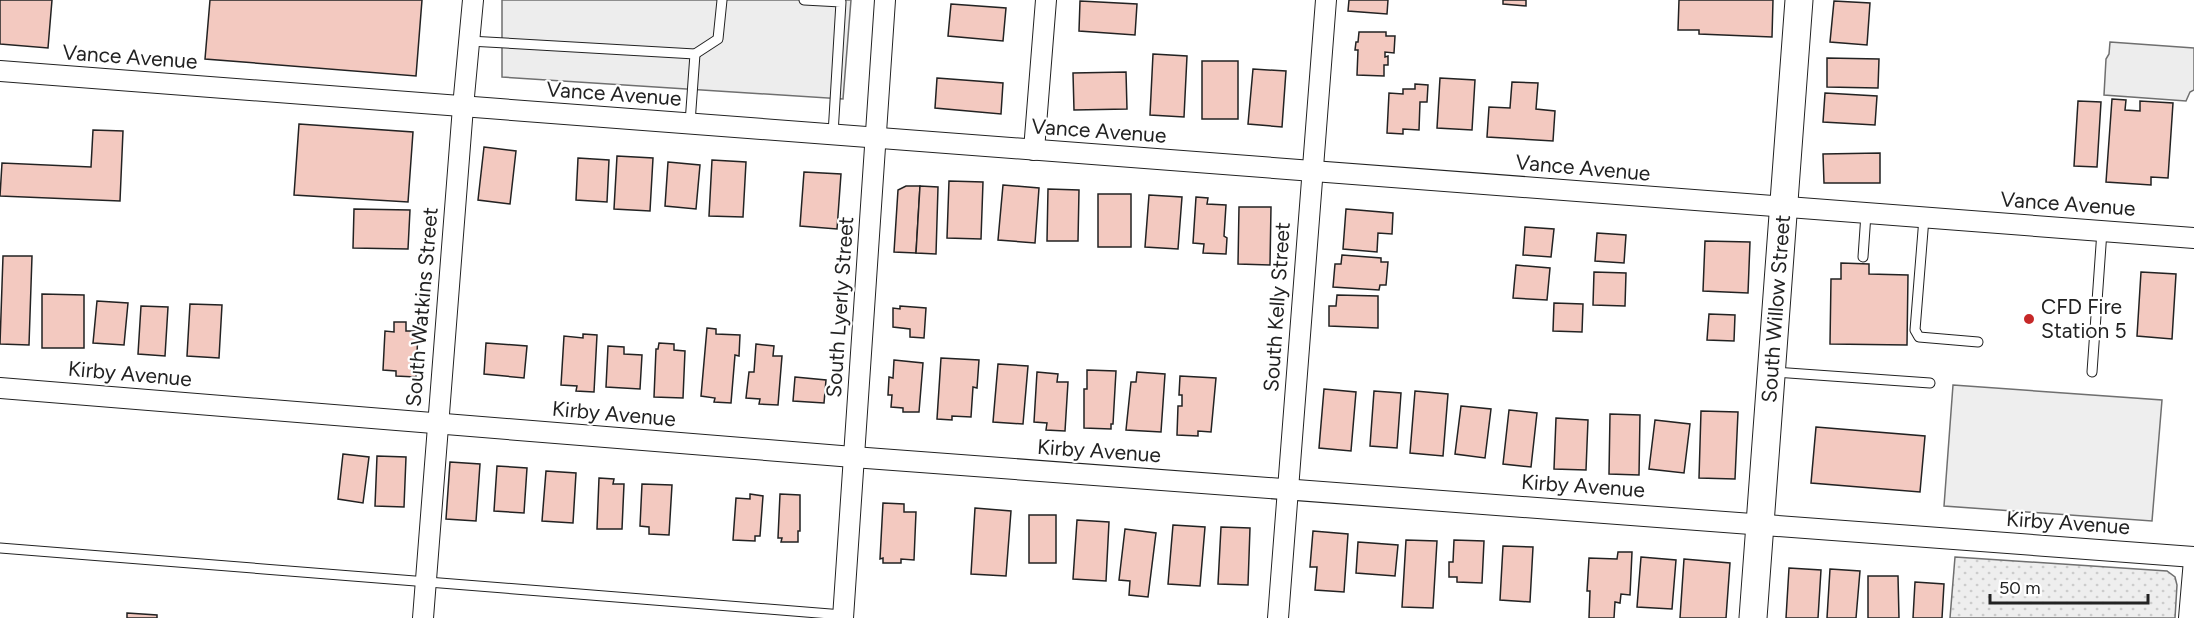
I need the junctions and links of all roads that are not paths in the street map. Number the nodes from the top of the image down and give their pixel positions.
1 (473, 0) edge
2 (722, 0) edge
3 (804, 0) edge
4 (885, 0) edge
5 (1046, 0) edge
6 (1326, 0) edge
7 (1799, 0) edge
8 (469, 41) junction
9 (695, 54) junction
10 (0, 71) edge
11 (463, 107) junction
12 (690, 123) junction
13 (833, 134) junction
14 (876, 137) junction
15 (1035, 150) junction
16 (1311, 170) junction
17 (1784, 208) junction
18 (1866, 214) junction
19 (1924, 218) junction
20 (2102, 231) junction
21 (2194, 238) edge
22 (1863, 257) dead end
23 (1978, 342) dead end
24 (1772, 372) junction
25 (2092, 372) dead end
26 (1930, 383) dead end
27 (0, 388) edge
28 (437, 423) junction
29 (853, 457) junction
30 (1288, 489) junction
31 (1762, 523) junction
32 (0, 548) edge
33 (2194, 558) edge
34 (426, 582) junction
35 (843, 617) edge
36 (423, 618) edge
37 (1278, 618) edge
38 (1753, 618) edge
39 (2189, 618) edge

1 - 8 street, South Watkins Street
2 - 9 lane
3 - 13 lane
4 - 14 street, South Lyerly Street
5 - 15 street
6 - 16 street, South Kelly Street
7 - 17 main road, South Willow Street
8 - 9 lane
8 - 11 street, South Watkins Street
9 - 12 lane
10 - 11 street, Vance Avenue
11 - 12 street, Vance Avenue
11 - 28 street, South Watkins Street
12 - 13 street, Vance Avenue
13 - 14 street, Vance Avenue
14 - 15 street, Vance Avenue
14 - 29 street, South Lyerly Street
15 - 16 street, Vance Avenue
16 - 17 street, Vance Avenue
16 - 30 street, South Kelly Street
17 - 18 street, Vance Avenue
17 - 24 main road, South Willow Street
18 - 19 street, Vance Avenue
18 - 22 lane
19 - 20 street, Vance Avenue
19 - 23 lane
20 - 21 street, Vance Avenue
20 - 25 lane
24 - 26 lane
24 - 31 main road, South Willow Street
27 - 28 street, Kirby Avenue
28 - 29 street, Kirby Avenue
28 - 34 street, South Watkins Street
29 - 30 street, Kirby Avenue
29 - 35 street, South Lyerly Street
30 - 31 street, Kirby Avenue
30 - 37 street, South Kelly Street
31 - 33 street, Kirby Avenue
31 - 38 main road, South Willow Street
32 - 34 lane
33 - 39 street
34 - 35 lane
34 - 36 street, South Watkins Street

